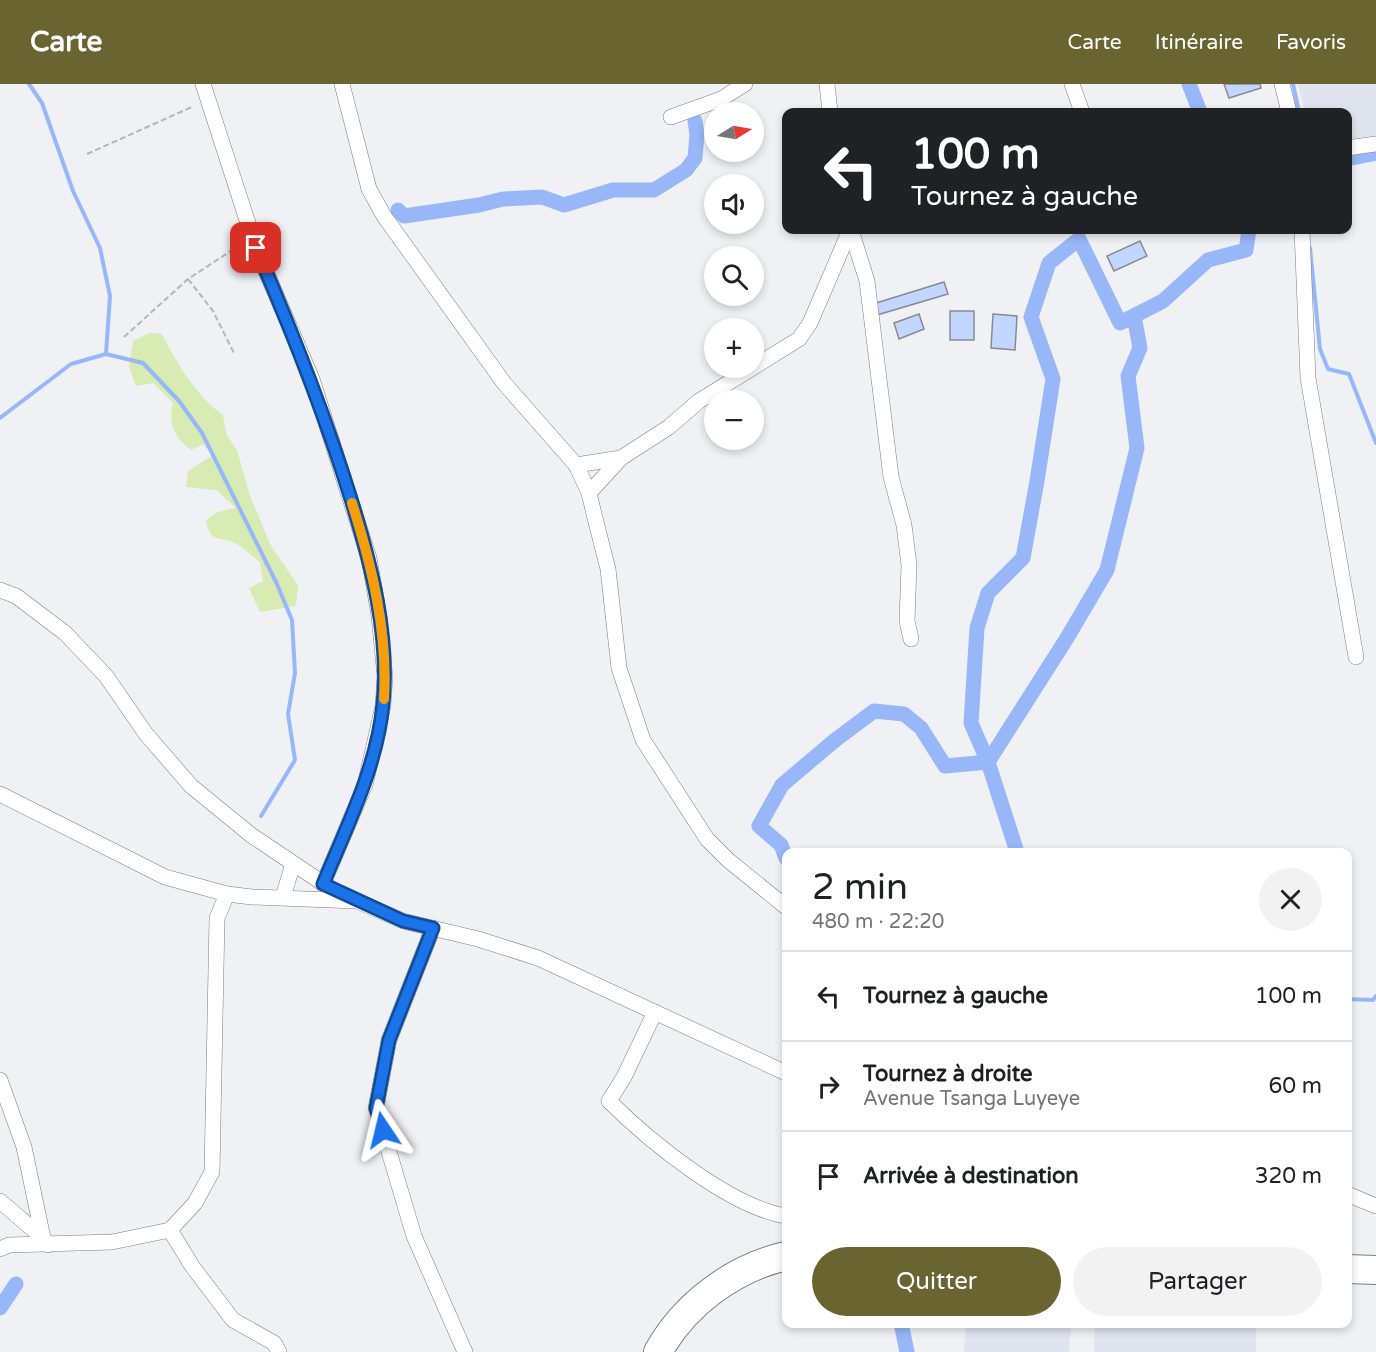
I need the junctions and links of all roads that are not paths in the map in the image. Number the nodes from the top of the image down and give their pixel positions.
1 (202, 84) edge
2 (342, 84) edge
3 (746, 84) edge
4 (827, 84) edge
5 (1072, 84) edge
6 (1282, 84) edge
7 (830, 108) edge
8 (1081, 108) edge
9 (1288, 108) edge
10 (671, 117) dead end
11 (1376, 144) edge
12 (1352, 147) edge
13 (848, 234) edge
14 (851, 234) edge
15 (1302, 234) edge
16 (621, 458) junction
17 (576, 465) junction
18 (589, 493) junction
19 (0, 590) edge
20 (911, 639) dead end
21 (1356, 657) dead end
22 (0, 794) edge
23 (293, 864) junction
24 (323, 884) junction
25 (227, 894) junction
26 (283, 897) junction
27 (357, 900) junction
28 (782, 905) edge
29 (433, 928) junction
30 (655, 1012) junction
31 (782, 1071) edge
32 (0, 1080) edge
33 (1352, 1196) edge
34 (0, 1201) edge
35 (1376, 1206) edge
36 (782, 1215) edge
37 (170, 1230) junction
38 (46, 1241) junction
39 (0, 1249) edge
40 (782, 1257) edge
41 (1352, 1269) edge
42 (1376, 1270) edge
43 (279, 1352) edge
44 (465, 1352) edge
45 (658, 1352) edge

1 - 24 street
2 - 17 street
3 - 10 street
4 - 7 street
5 - 8 street
6 - 9 street
11 - 12 street
13 - 16 street
14 - 20 street
15 - 21 street
16 - 17 street
16 - 18 street
17 - 18 street
18 - 28 street
19 - 23 street
22 - 25 street
23 - 24 street
23 - 26 street
24 - 27 street
25 - 26 street
25 - 37 street
26 - 27 street
27 - 29 street
29 - 30 street
29 - 44 street
30 - 31 street
30 - 36 street
32 - 38 street
33 - 35 street
34 - 38 street
37 - 38 street
37 - 43 street
38 - 39 street
40 - 45 highway
41 - 42 highway

